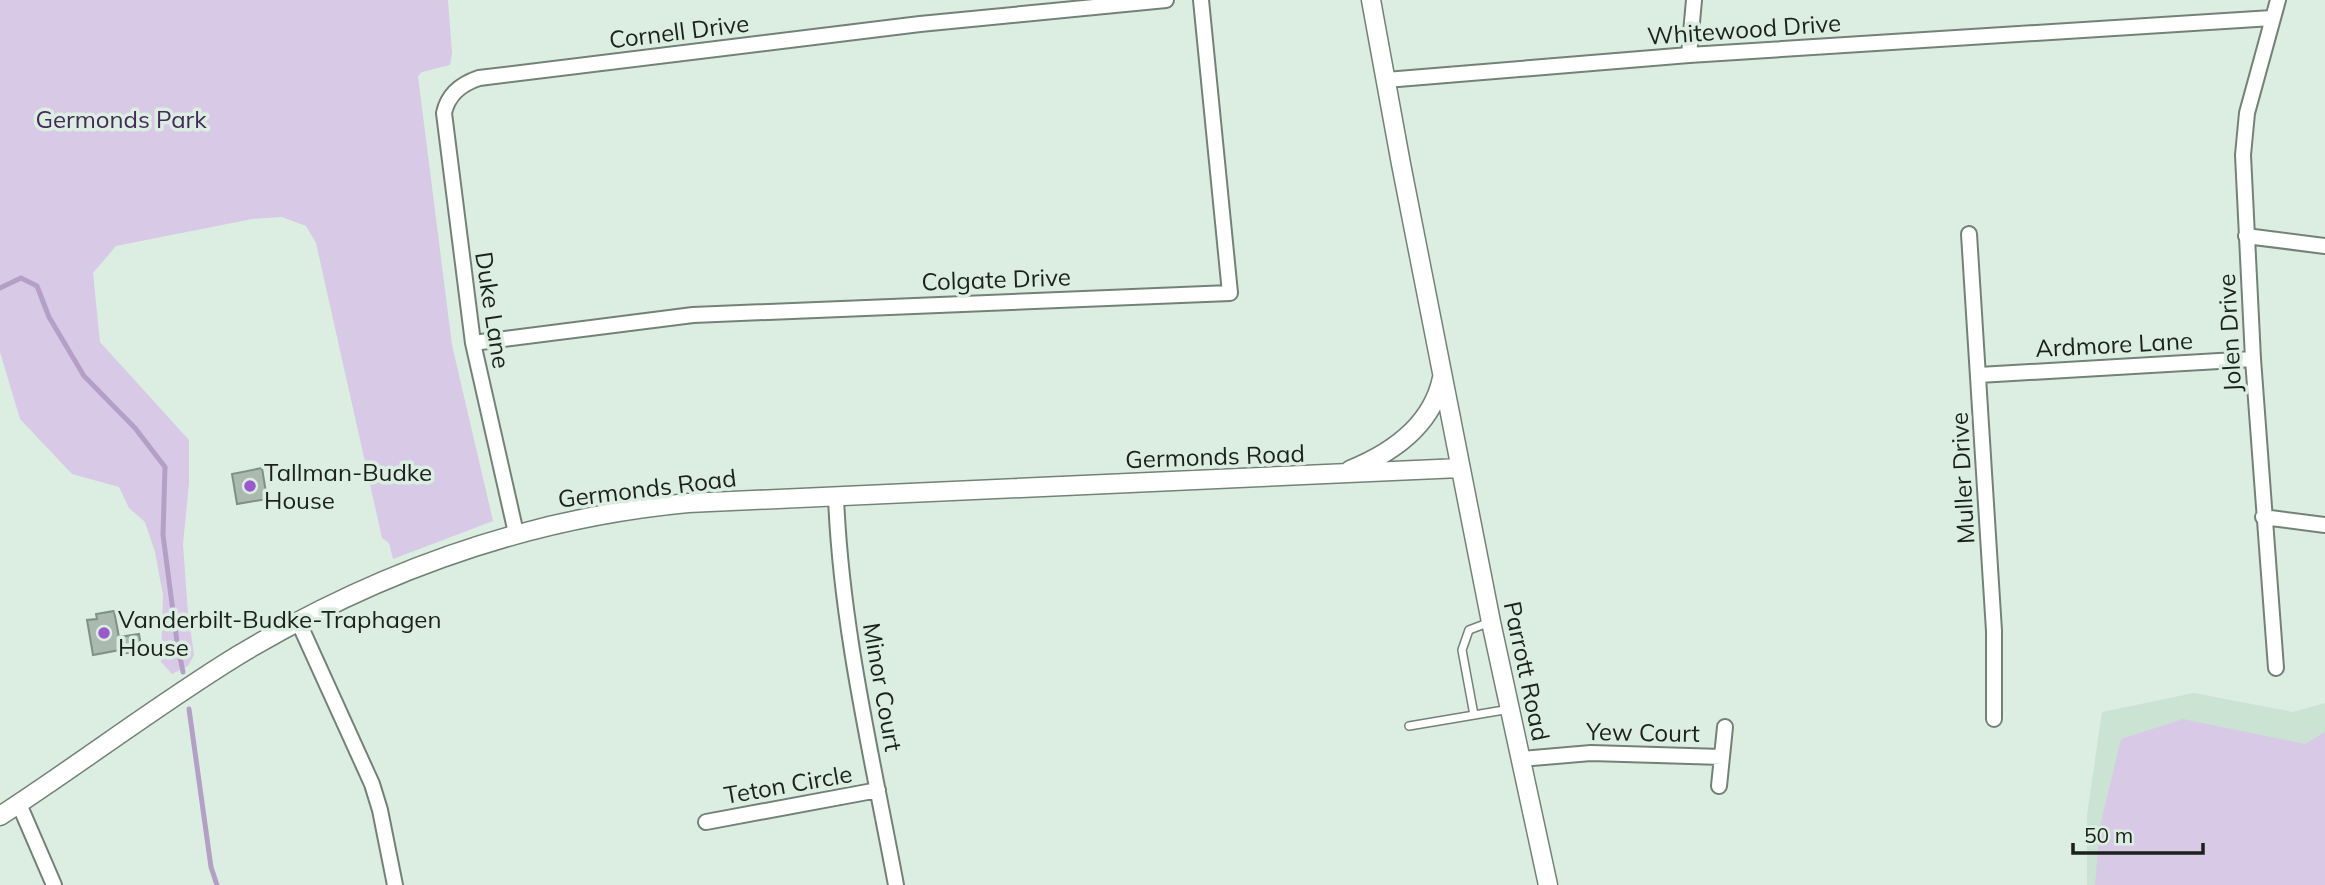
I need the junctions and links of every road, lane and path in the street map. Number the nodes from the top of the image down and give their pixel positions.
1 (1166, 0) edge
2 (1201, 0) edge
3 (1371, 0) edge
4 (1695, 0) edge
5 (2278, 0) edge
6 (2273, 18) junction
7 (1689, 55) junction
8 (1386, 80) junction
9 (453, 93) joint
10 (1969, 234) dead end
11 (2246, 236) junction
12 (2325, 246) edge
13 (472, 343) junction
14 (2253, 359) junction
15 (1442, 371) junction
16 (1979, 374) junction
17 (1460, 468) junction
18 (1334, 475) junction
19 (836, 497) junction
20 (2263, 517) junction
21 (2325, 525) edge
22 (516, 533) junction
23 (298, 621) junction
24 (1491, 622) junction
25 (2276, 668) dead end
26 (1510, 709) junction
27 (1474, 715) junction
28 (1994, 719) dead end
29 (1409, 726) dead end
30 (1725, 727) dead end
31 (1722, 757) junction
32 (1522, 759) junction
33 (1719, 786) dead end
34 (878, 790) junction
35 (19, 804) junction
36 (0, 816) edge
37 (706, 822) dead end
38 (54, 885) edge
39 (395, 885) edge
40 (895, 885) edge
41 (1548, 885) edge

1 - 9 street, Cornell Drive
2 - 13 street, Colgate Drive
3 - 8 street, Germonds Road
4 - 7 street
5 - 6 street, Jolen Drive
6 - 7 street, Whitewood Drive
6 - 11 street, Jolen Drive
7 - 8 street, Whitewood Drive
8 - 15 street, Germonds Road
9 - 13 street, Duke Lane
10 - 16 street, Muller Drive
11 - 12 street
11 - 14 street, Jolen Drive
13 - 22 street, Duke Lane
14 - 16 street, Ardmore Lane
14 - 20 street, Jolen Drive
15 - 17 street, Germonds Road
15 - 18 street, Germonds Road
16 - 28 street, Muller Drive
17 - 18 street, Germonds Road
17 - 24 street, Parrott Road
18 - 19 street, Germonds Road
19 - 22 street, Germonds Road
19 - 34 street, Minor Court
20 - 21 street
20 - 25 street, Jolen Drive
22 - 23 street, Germonds Road
23 - 35 street, Germonds Road
23 - 39 street
24 - 26 street, Parrott Road
24 - 27 lane
26 - 27 lane
26 - 32 street, Parrott Road
27 - 29 lane
30 - 31 street, Yew Court
31 - 32 street, Yew Court
31 - 33 street, Yew Court
32 - 41 street, Parrott Road
34 - 37 street, Teton Circle
34 - 40 street, Minor Court
35 - 36 street, Germonds Road
35 - 38 street

